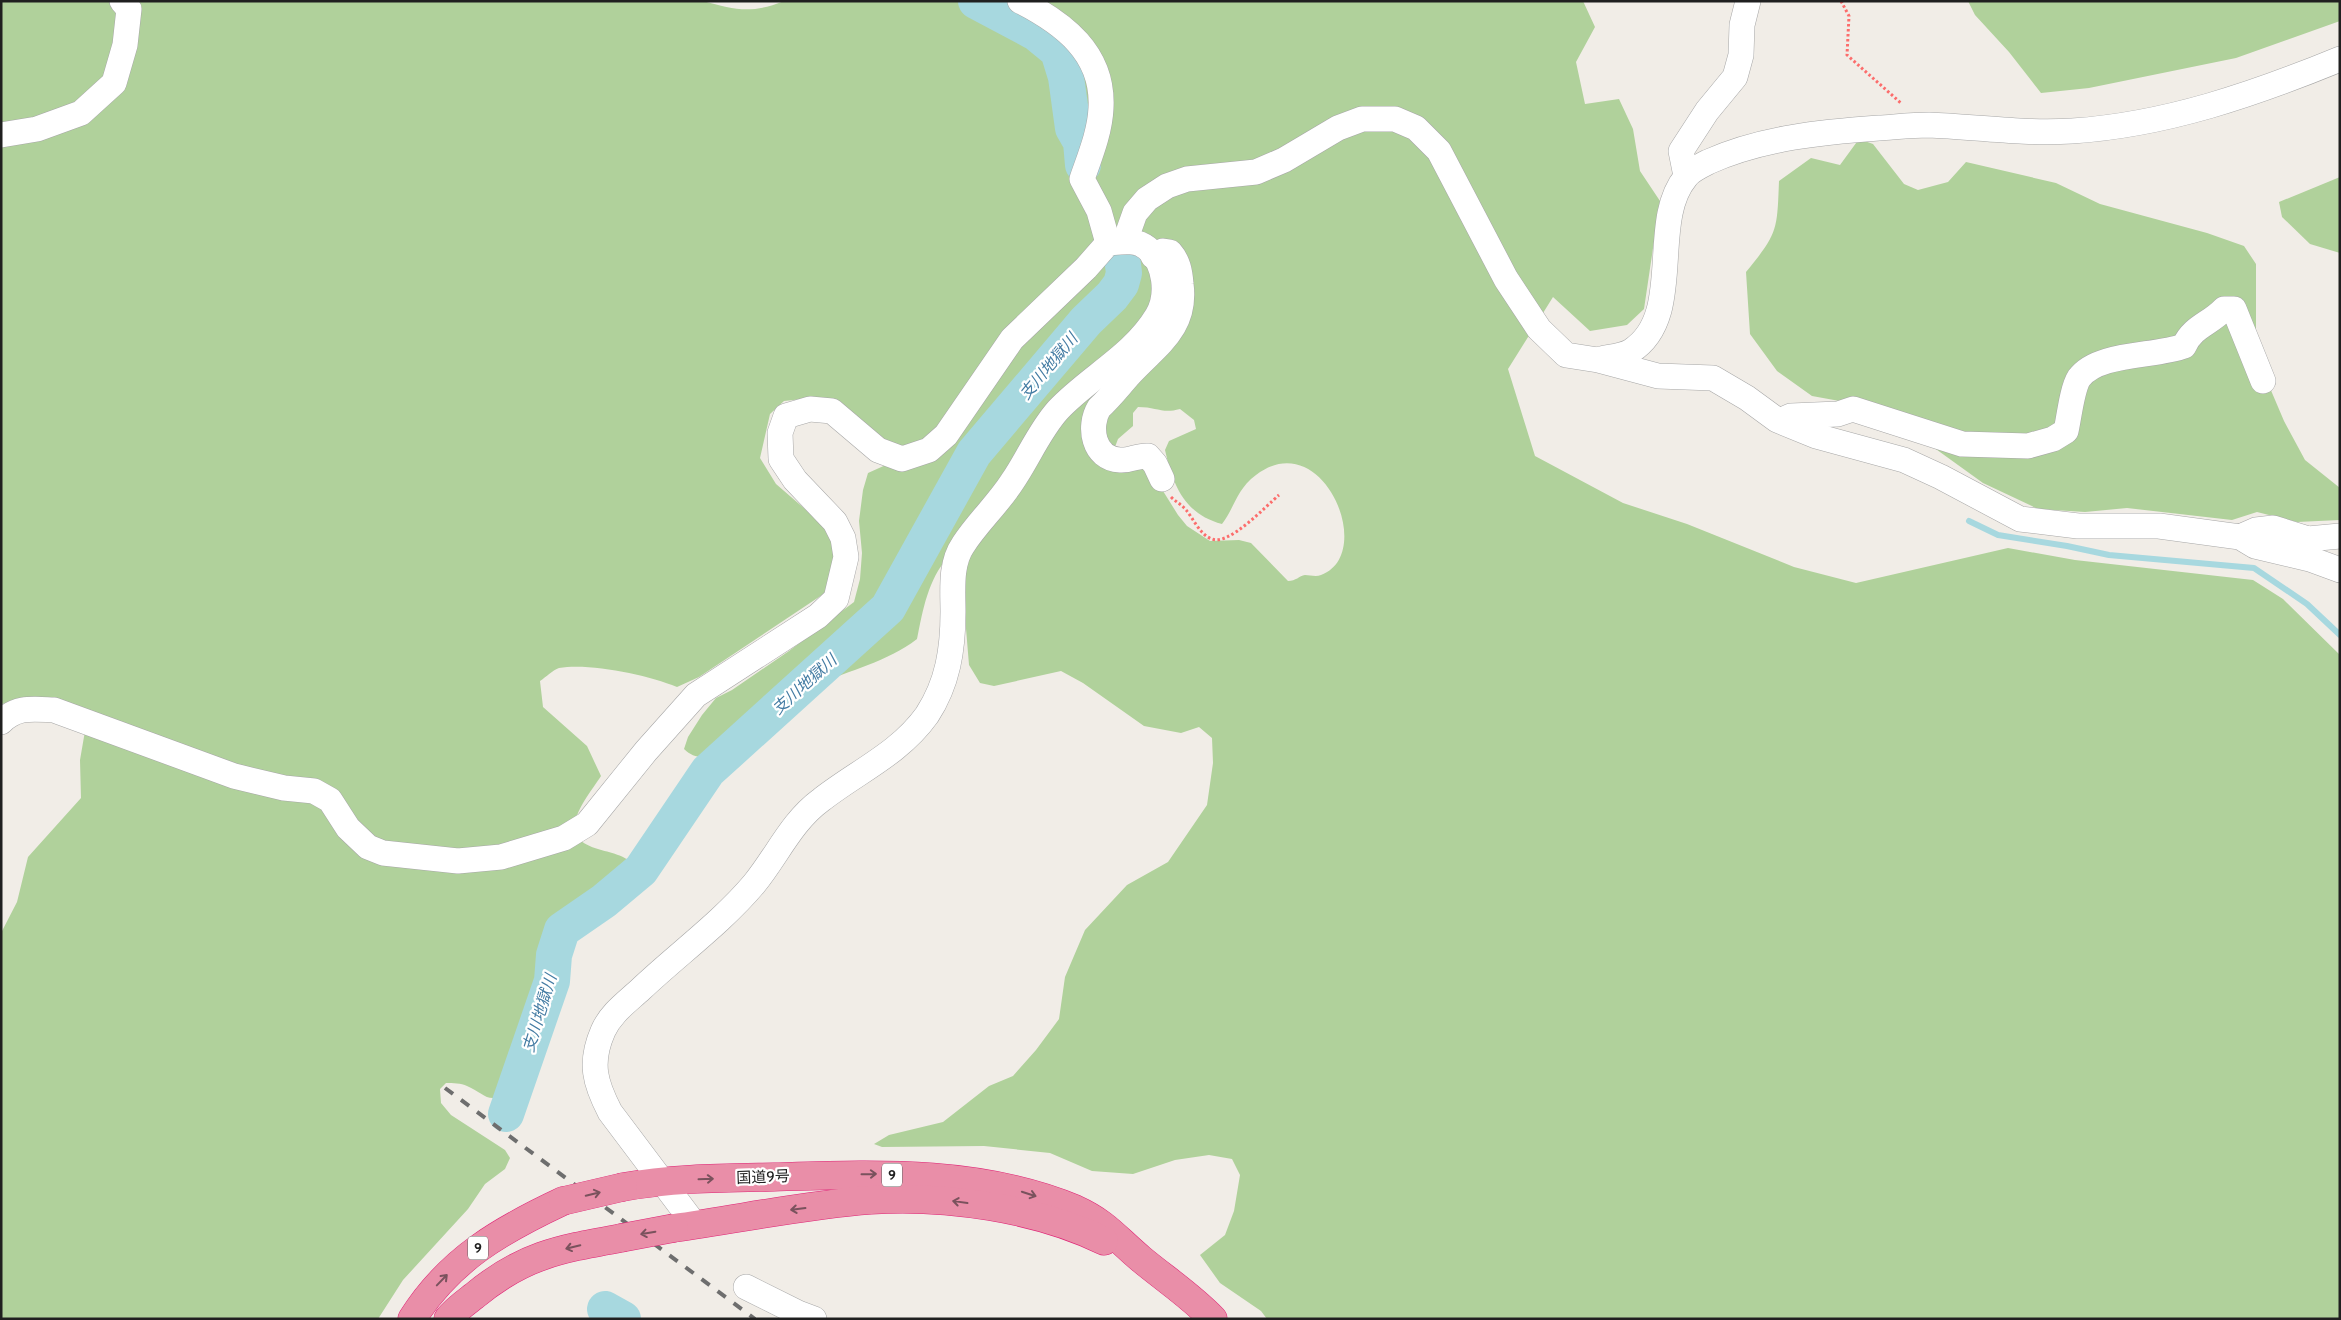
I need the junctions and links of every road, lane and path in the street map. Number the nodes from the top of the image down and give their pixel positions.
1 (122, 1) edge
2 (1020, 1) edge
3 (1748, 1) edge
4 (1841, 1) edge
5 (2340, 59) edge
6 (1926, 125) junction
7 (1, 135) edge
8 (1686, 176) junction
9 (1117, 242) junction
10 (1153, 256) junction
11 (1598, 360) junction
12 (2263, 381) dead end
13 (1779, 421) junction
14 (1162, 480) joint
15 (1279, 495) dead end
16 (2340, 536) edge
17 (2240, 538) junction
18 (2340, 570) edge
19 (1, 722) edge
20 (664, 1180) junction
21 (685, 1227) junction
22 (1139, 1258) junction
23 (746, 1287) dead end
24 (412, 1319) edge
25 (448, 1319) edge
26 (814, 1319) edge
27 (1213, 1319) edge

1 - 7 street
2 - 9 street
3 - 8 street
4 - 6 path
5 - 6 street
6 - 8 street
8 - 11 street
9 - 10 street
9 - 11 street
9 - 19 street
10 - 14 street
10 - 20 street
11 - 13 street
12 - 13 street
13 - 17 street
14 - 15 path
16 - 17 street
17 - 18 street
20 - 21 street
20 -> 22 highway, 国道9号 / 9
24 -> 20 highway, 国道9号 / 9, bridge
22 -> 21 highway, 国道9号 / 9
21 -> 25 highway, 国道9号 / 9, bridge
22 - 27 highway, 国道9号 / 9
23 - 26 street

